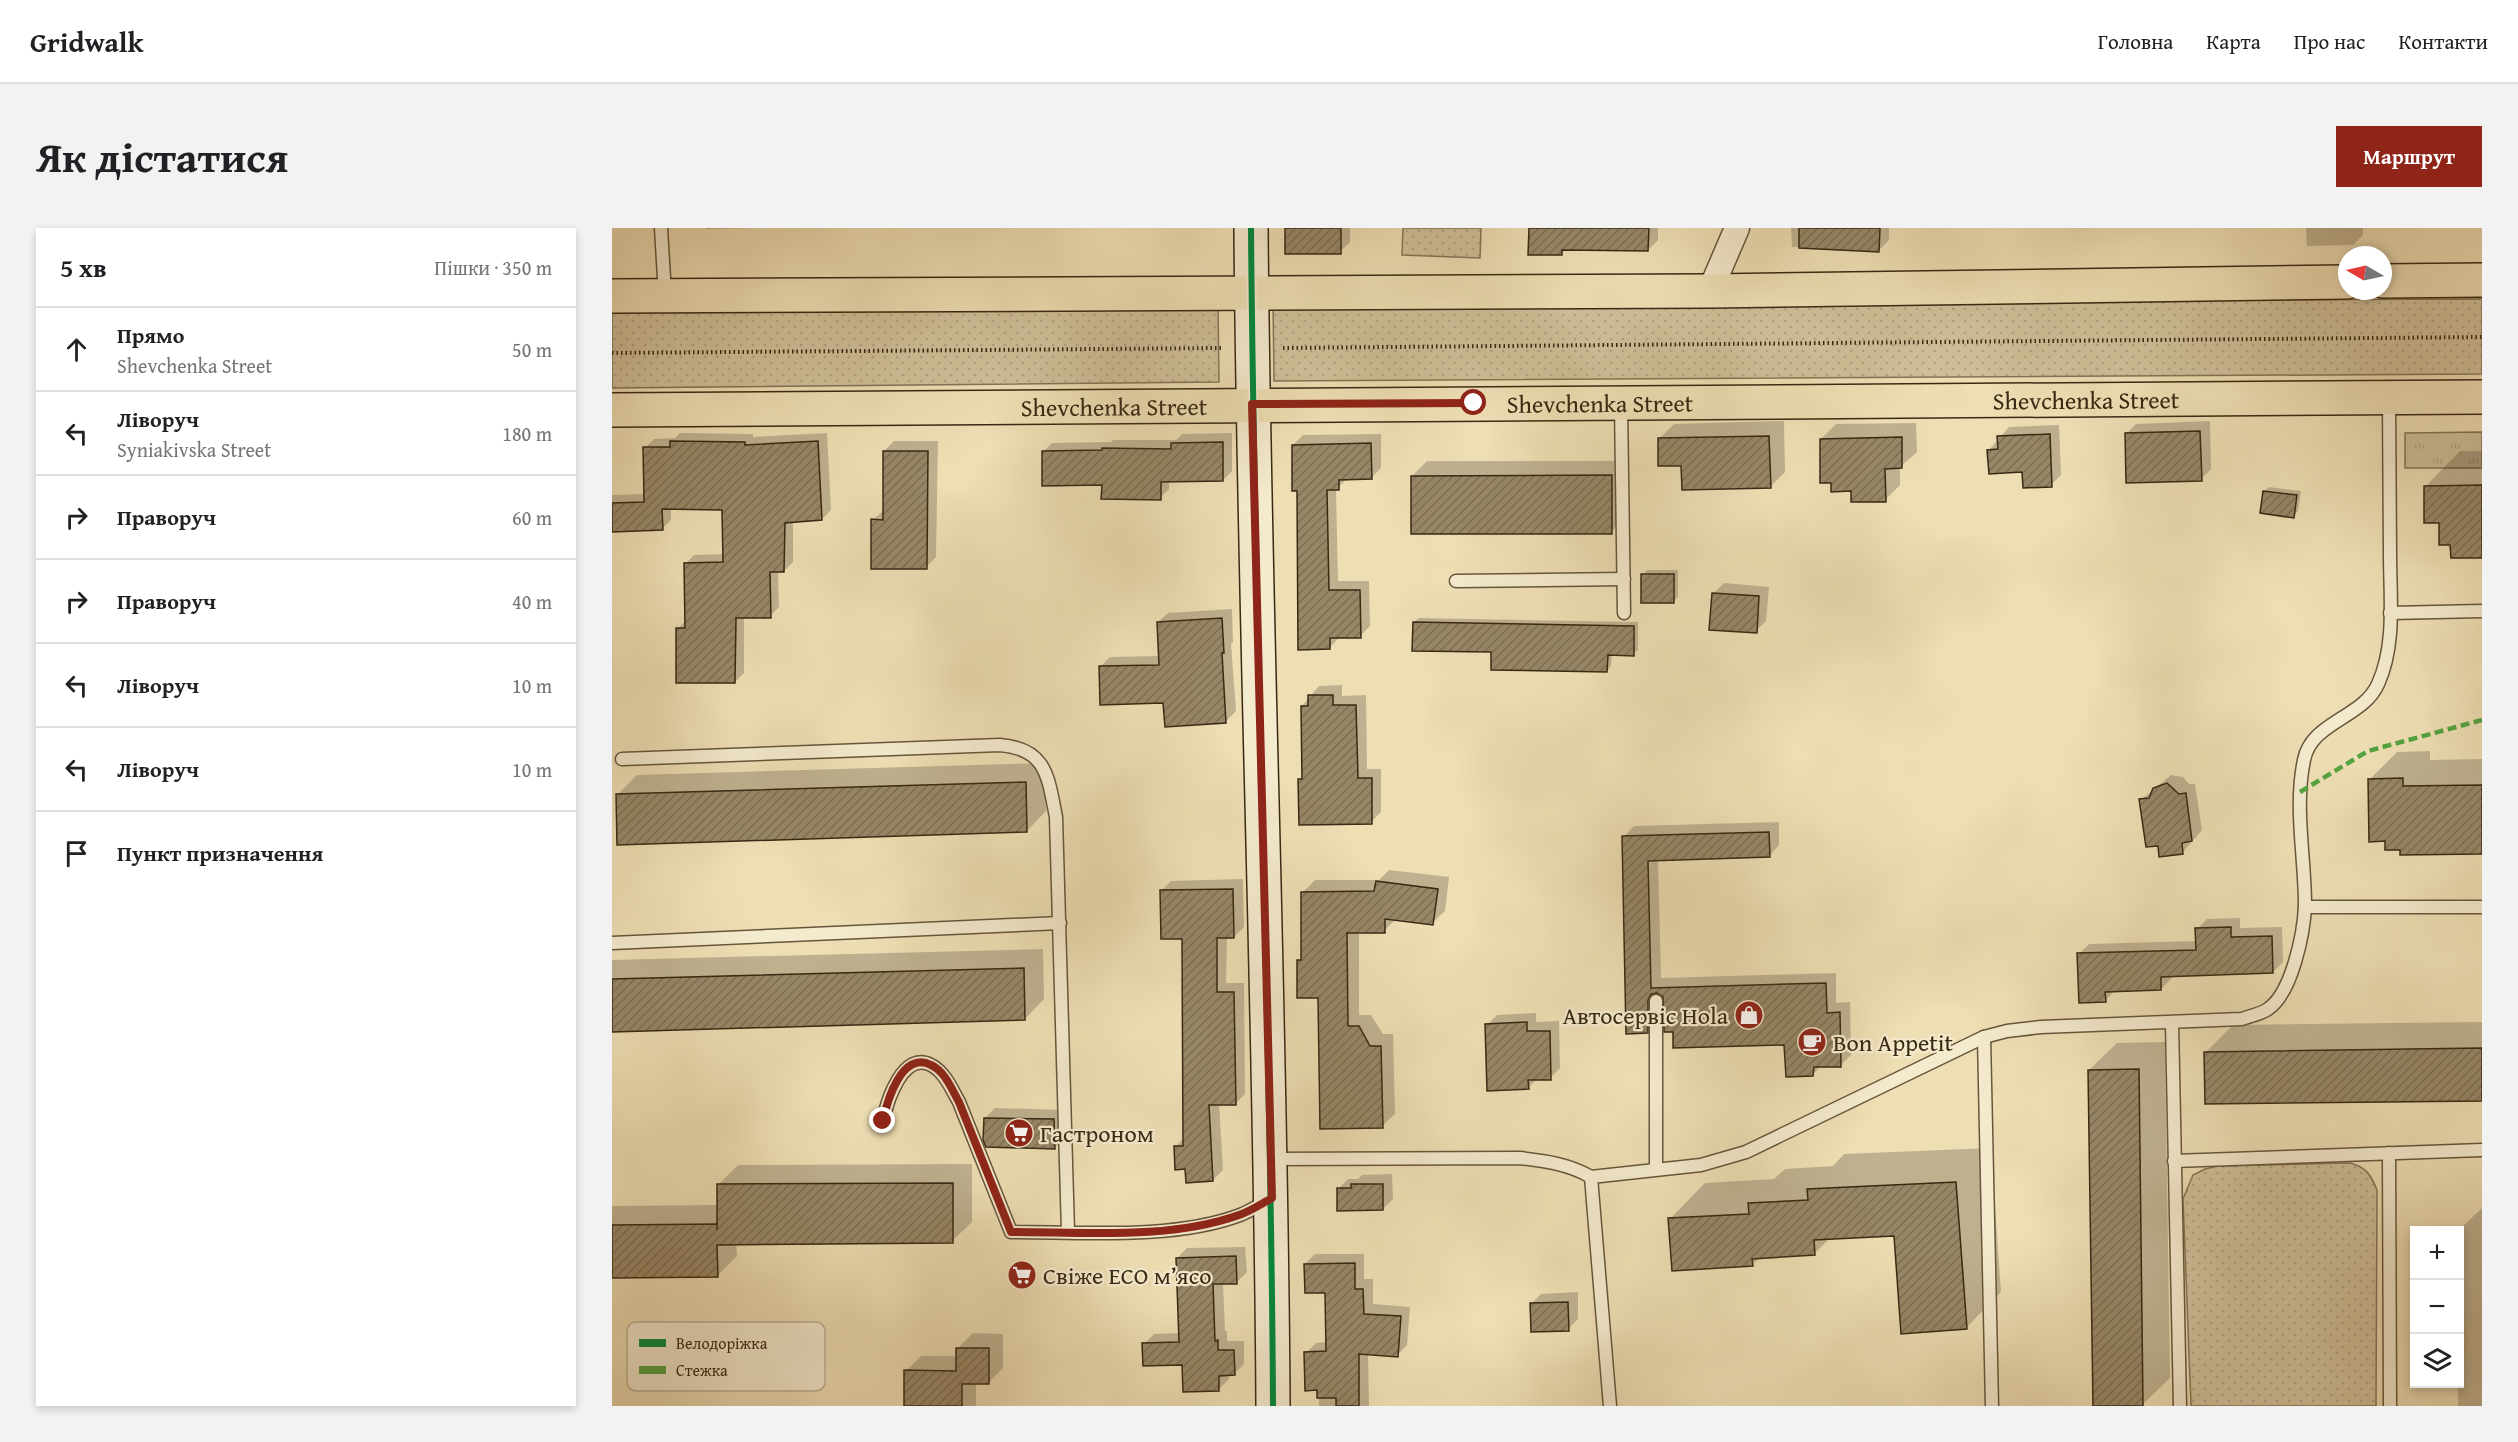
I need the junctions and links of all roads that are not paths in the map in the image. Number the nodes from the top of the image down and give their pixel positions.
1 (661, 228) edge
2 (1251, 228) edge
3 (1737, 228) edge
4 (2482, 280) edge
5 (2392, 281) edge
6 (2338, 282) edge
7 (1710, 291) junction
8 (1251, 292) junction
9 (612, 296) edge
10 (665, 296) junction
11 (2482, 397) edge
12 (2389, 398) junction
13 (1621, 402) junction
14 (1252, 404) junction
15 (612, 410) edge
16 (1624, 579) junction
17 (1456, 581) dead end
18 (2482, 611) edge
19 (2390, 613) junction
20 (1624, 614) dead end
21 (622, 759) dead end
22 (2305, 907) junction
23 (2482, 907) edge
24 (1060, 923) junction
25 (612, 943) edge
26 (1656, 1001) dead end
27 (2172, 1023) junction
28 (1984, 1037) junction
29 (883, 1121) dead end
30 (2482, 1150) edge
31 (2389, 1153) junction
32 (1272, 1159) junction
33 (2174, 1161) junction
34 (1656, 1169) junction
35 (1591, 1178) junction
36 (1272, 1198) junction
37 (1068, 1232) junction
38 (1273, 1406) edge
39 (1610, 1406) edge
40 (1992, 1406) edge
41 (2180, 1406) edge
42 (2390, 1406) edge

1 - 10 lane
2 - 8 street
3 - 7 street
4 - 5 main road
6 - 7 main road
7 - 8 main road
8 - 10 main road
8 - 14 street
9 - 10 main road
11 - 12 main road, Shevchenka Street
12 - 13 main road, Shevchenka Street
12 - 19 lane
13 - 14 main road, Shevchenka Street
13 - 16 lane
14 - 15 main road, Shevchenka Street
14 - 32 street
16 - 17 lane
16 - 20 lane
18 - 19 lane
19 - 22 lane
21 - 24 lane
22 - 23 lane
22 - 27 lane
24 - 25 lane
24 - 37 lane
26 - 34 lane
27 - 28 lane
27 - 33 lane
28 - 34 lane
28 - 40 lane
29 - 37 lane
30 - 31 lane
31 - 33 lane
31 - 42 lane
32 - 35 lane
32 - 36 street
33 - 41 lane
34 - 35 lane
35 - 39 lane
36 - 37 lane
36 - 38 street

